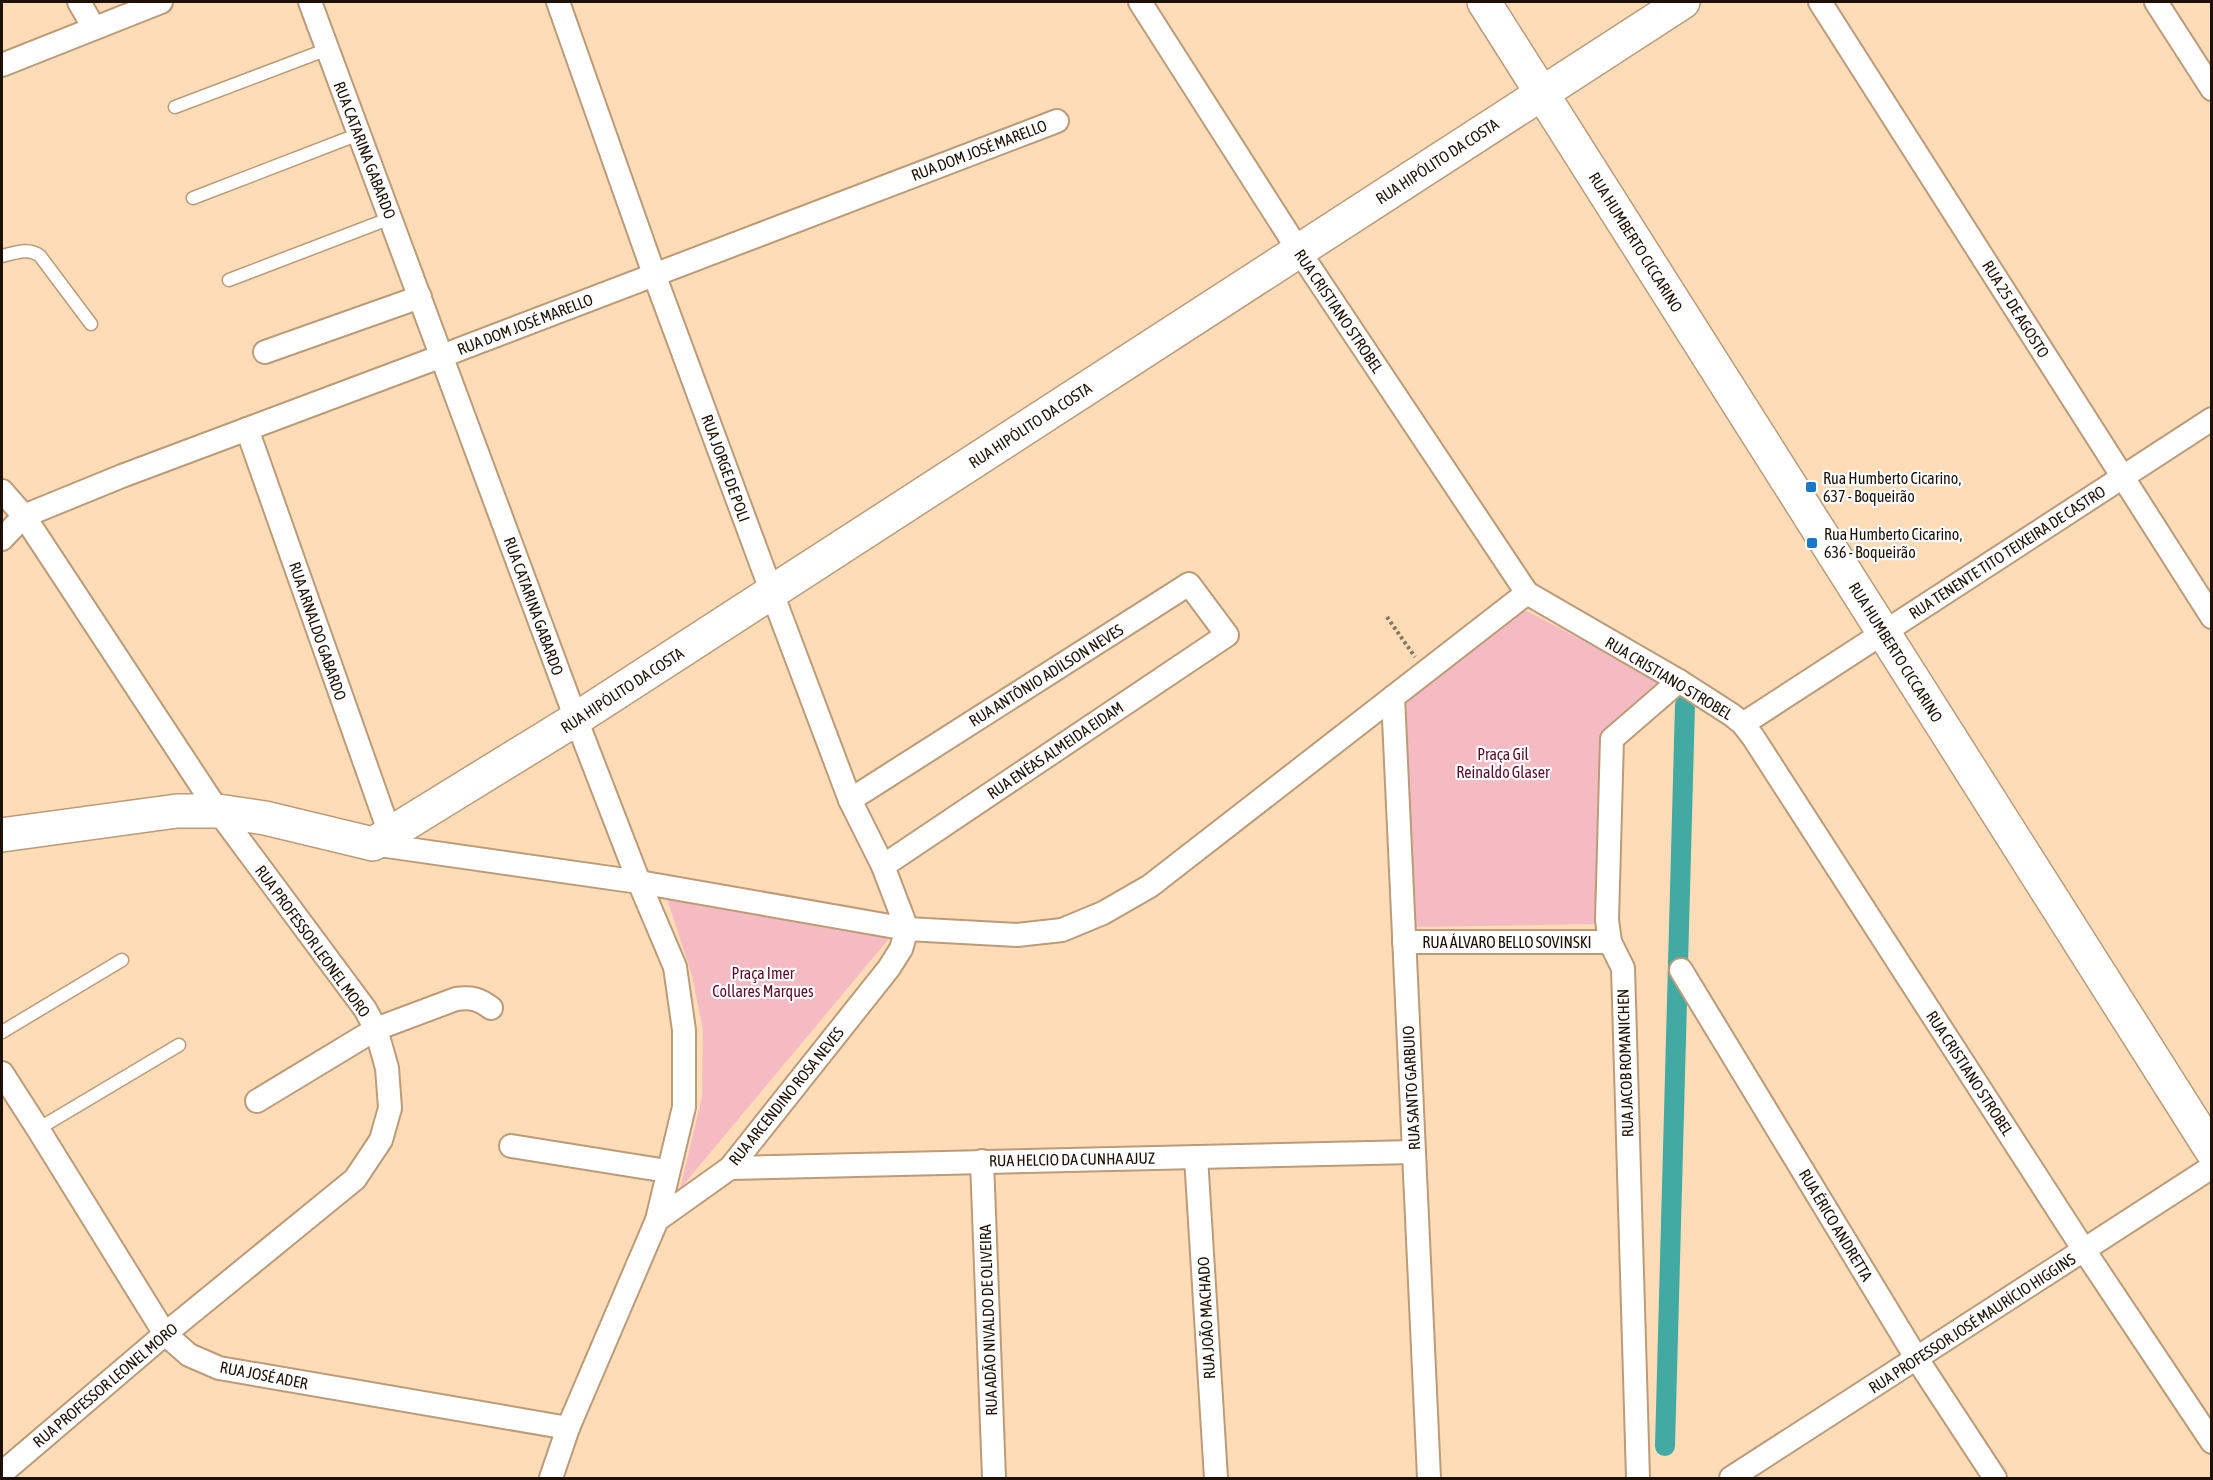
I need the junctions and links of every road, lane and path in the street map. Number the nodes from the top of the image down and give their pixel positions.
1 (79, 2) edge
2 (161, 2) edge
3 (310, 2) edge
4 (558, 2) edge
5 (1140, 2) edge
6 (1484, 2) edge
7 (1683, 2) edge
8 (1820, 2) edge
9 (2156, 2) edge
10 (94, 28) junction
11 (328, 50) junction
12 (2, 64) edge
13 (2211, 89) edge
14 (1542, 93) junction
15 (175, 106) dead end
16 (1057, 121) dead end
17 (359, 134) junction
18 (192, 198) dead end
19 (391, 218) junction
20 (1299, 251) junction
21 (2, 256) edge
22 (654, 273) junction
23 (229, 280) dead end
24 (420, 297) junction
25 (91, 324) dead end
26 (264, 352) dead end
27 (442, 356) junction
28 (2211, 419) edge
29 (247, 429) junction
30 (2122, 477) junction
31 (2, 491) edge
32 (24, 516) junction
33 (2, 539) edge
34 (772, 593) junction
35 (1527, 593) junction
36 (1387, 617) dead end
37 (2211, 617) edge
38 (1883, 632) junction
39 (1227, 635) joint
40 (1426, 672) junction
41 (1679, 681) junction
42 (1393, 697) junction
43 (576, 719) junction
44 (1743, 724) junction
45 (850, 800) junction
46 (218, 811) junction
47 (2, 835) edge
48 (381, 839) junction
49 (883, 866) junction
50 (639, 882) junction
51 (907, 929) junction
52 (1404, 942) junction
53 (1610, 942) junction
54 (122, 960) dead end
55 (1681, 970) dead end
56 (491, 1008) dead end
57 (376, 1029) junction
58 (2, 1032) edge
59 (179, 1045) dead end
60 (2, 1074) edge
61 (257, 1101) dead end
62 (38, 1129) junction
63 (511, 1146) dead end
64 (2211, 1151) edge
65 (1414, 1152) junction
66 (1196, 1157) junction
67 (982, 1161) junction
68 (2211, 1167) edge
69 (730, 1168) junction
70 (668, 1171) junction
71 (657, 1220) junction
72 (2084, 1250) junction
73 (165, 1334) junction
74 (1917, 1359) junction
75 (568, 1428) junction
76 (2211, 1442) edge
77 (1760, 1471) edge
78 (2, 1473) edge
79 (551, 1479) edge
80 (994, 1479) edge
81 (1216, 1479) edge
82 (1429, 1479) edge
83 (1638, 1479) edge
84 (1731, 1479) edge
85 (1995, 1479) edge

1 - 10 street
2 - 10 street
3 - 11 street, RUA CATARINA GABARDO
4 - 22 street, RUA JORGE DE POLI
5 - 20 street, RUA CRISTIANO STROBEL
6 - 14 street, RUA HUMBERTO CICCARINO
7 - 14 street, RUA HIPÓLITO DA COSTA
8 - 30 street, RUA 25 DE AGOSTO
9 - 13 street
10 - 12 street
11 - 15 lane
11 - 17 street, RUA CATARINA GABARDO
14 - 20 street, RUA HIPÓLITO DA COSTA
14 - 38 street, RUA HUMBERTO CICCARINO
16 - 22 street, RUA DOM JOSÉ MARELLO
17 - 18 lane
17 - 19 street, RUA CATARINA GABARDO
19 - 23 lane
19 - 24 street, RUA CATARINA GABARDO
20 - 34 street, RUA HIPÓLITO DA COSTA
20 - 35 street, RUA CRISTIANO STROBEL
21 - 25 lane
22 - 27 street, RUA DOM JOSÉ MARELLO
22 - 34 street, RUA JORGE DE POLI
24 - 26 street
24 - 27 street, RUA CATARINA GABARDO
27 - 29 street, RUA DOM JOSÉ MARELLO
27 - 43 street, RUA CATARINA GABARDO
28 - 30 street, RUA TENENTE TITO TEIXEIRA DE CASTRO
29 - 32 street, RUA DOM JOSÉ MARELLO
29 - 48 street, RUA ARNALDO GABARDO
30 - 37 street, RUA 25 DE AGOSTO
30 - 38 street, RUA TENENTE TITO TEIXEIRA DE CASTRO
31 - 32 street, RUA PROFESSOR LEONEL MORO
32 - 33 street, RUA DOM JOSÉ MARELLO
32 - 46 street, RUA PROFESSOR LEONEL MORO
34 - 43 street, RUA HIPÓLITO DA COSTA
34 - 45 street, RUA JORGE DE POLI
35 - 40 street
35 - 41 street, RUA CRISTIANO STROBEL
36 - 40 path
38 - 44 street, RUA TENENTE TITO TEIXEIRA DE CASTRO
38 - 64 street, RUA HUMBERTO CICCARINO
39 - 45 street, RUA ANTÔNIO ADÍLSON NEVES
39 - 49 street, RUA ENÉAS ALMEIDA EIDAM
40 - 42 street
41 - 44 street, RUA CRISTIANO STROBEL
41 - 53 street, RUA JACOB ROMANICHEN
42 - 51 street
42 - 52 street, RUA SANTO GARBUIO
43 - 48 street, RUA HIPÓLITO DA COSTA
43 - 50 street, RUA CATARINA GABARDO
44 - 72 street, RUA CRISTIANO STROBEL
45 - 49 street, RUA JORGE DE POLI
46 - 47 street
46 - 48 street
46 - 57 street, RUA PROFESSOR LEONEL MORO
48 - 50 street
49 - 51 street, RUA JORGE DE POLI
50 - 51 street
50 - 70 street, RUA CATARINA GABARDO
51 - 69 street, RUA ARCENDINO ROSA NEVES
52 - 53 street, RUA ÁLVARO BELLO SOVINSKI
52 - 65 street, RUA SANTO GARBUIO
53 - 83 street, RUA JACOB ROMANICHEN
54 - 58 lane
55 - 74 street, RUA ÉRICO ANDRETTA
56 - 57 street
57 - 61 street
57 - 73 street, RUA PROFESSOR LEONEL MORO
59 - 62 lane
60 - 62 street, RUA JOSÉ ADER
62 - 73 street, RUA JOSÉ ADER
63 - 70 street
65 - 66 street, RUA HELCIO DA CUNHA AJUZ
65 - 82 street, RUA SANTO GARBUIO
66 - 67 street, RUA HELCIO DA CUNHA AJUZ
66 - 81 street, RUA JOÃO MACHADO
67 - 69 street, RUA HELCIO DA CUNHA AJUZ
67 - 80 street, RUA ADÃO NIVALDO DE OLIVEIRA
68 - 72 street, RUA PROFESSOR JOSÉ MAURÍCIO HIGGINS
69 - 71 street, RUA ARCENDINO ROSA NEVES
70 - 71 street, RUA CATARINA GABARDO
71 - 75 street
72 - 74 street, RUA PROFESSOR JOSÉ MAURÍCIO HIGGINS
72 - 76 street, RUA CRISTIANO STROBEL
73 - 75 street, RUA JOSÉ ADER
73 - 78 street, RUA PROFESSOR LEONEL MORO
74 - 77 street, RUA PROFESSOR JOSÉ MAURÍCIO HIGGINS
74 - 85 street, RUA ÉRICO ANDRETTA
75 - 79 street
77 - 84 street, RUA PROFESSOR JOSÉ MAURÍCIO HIGGINS

